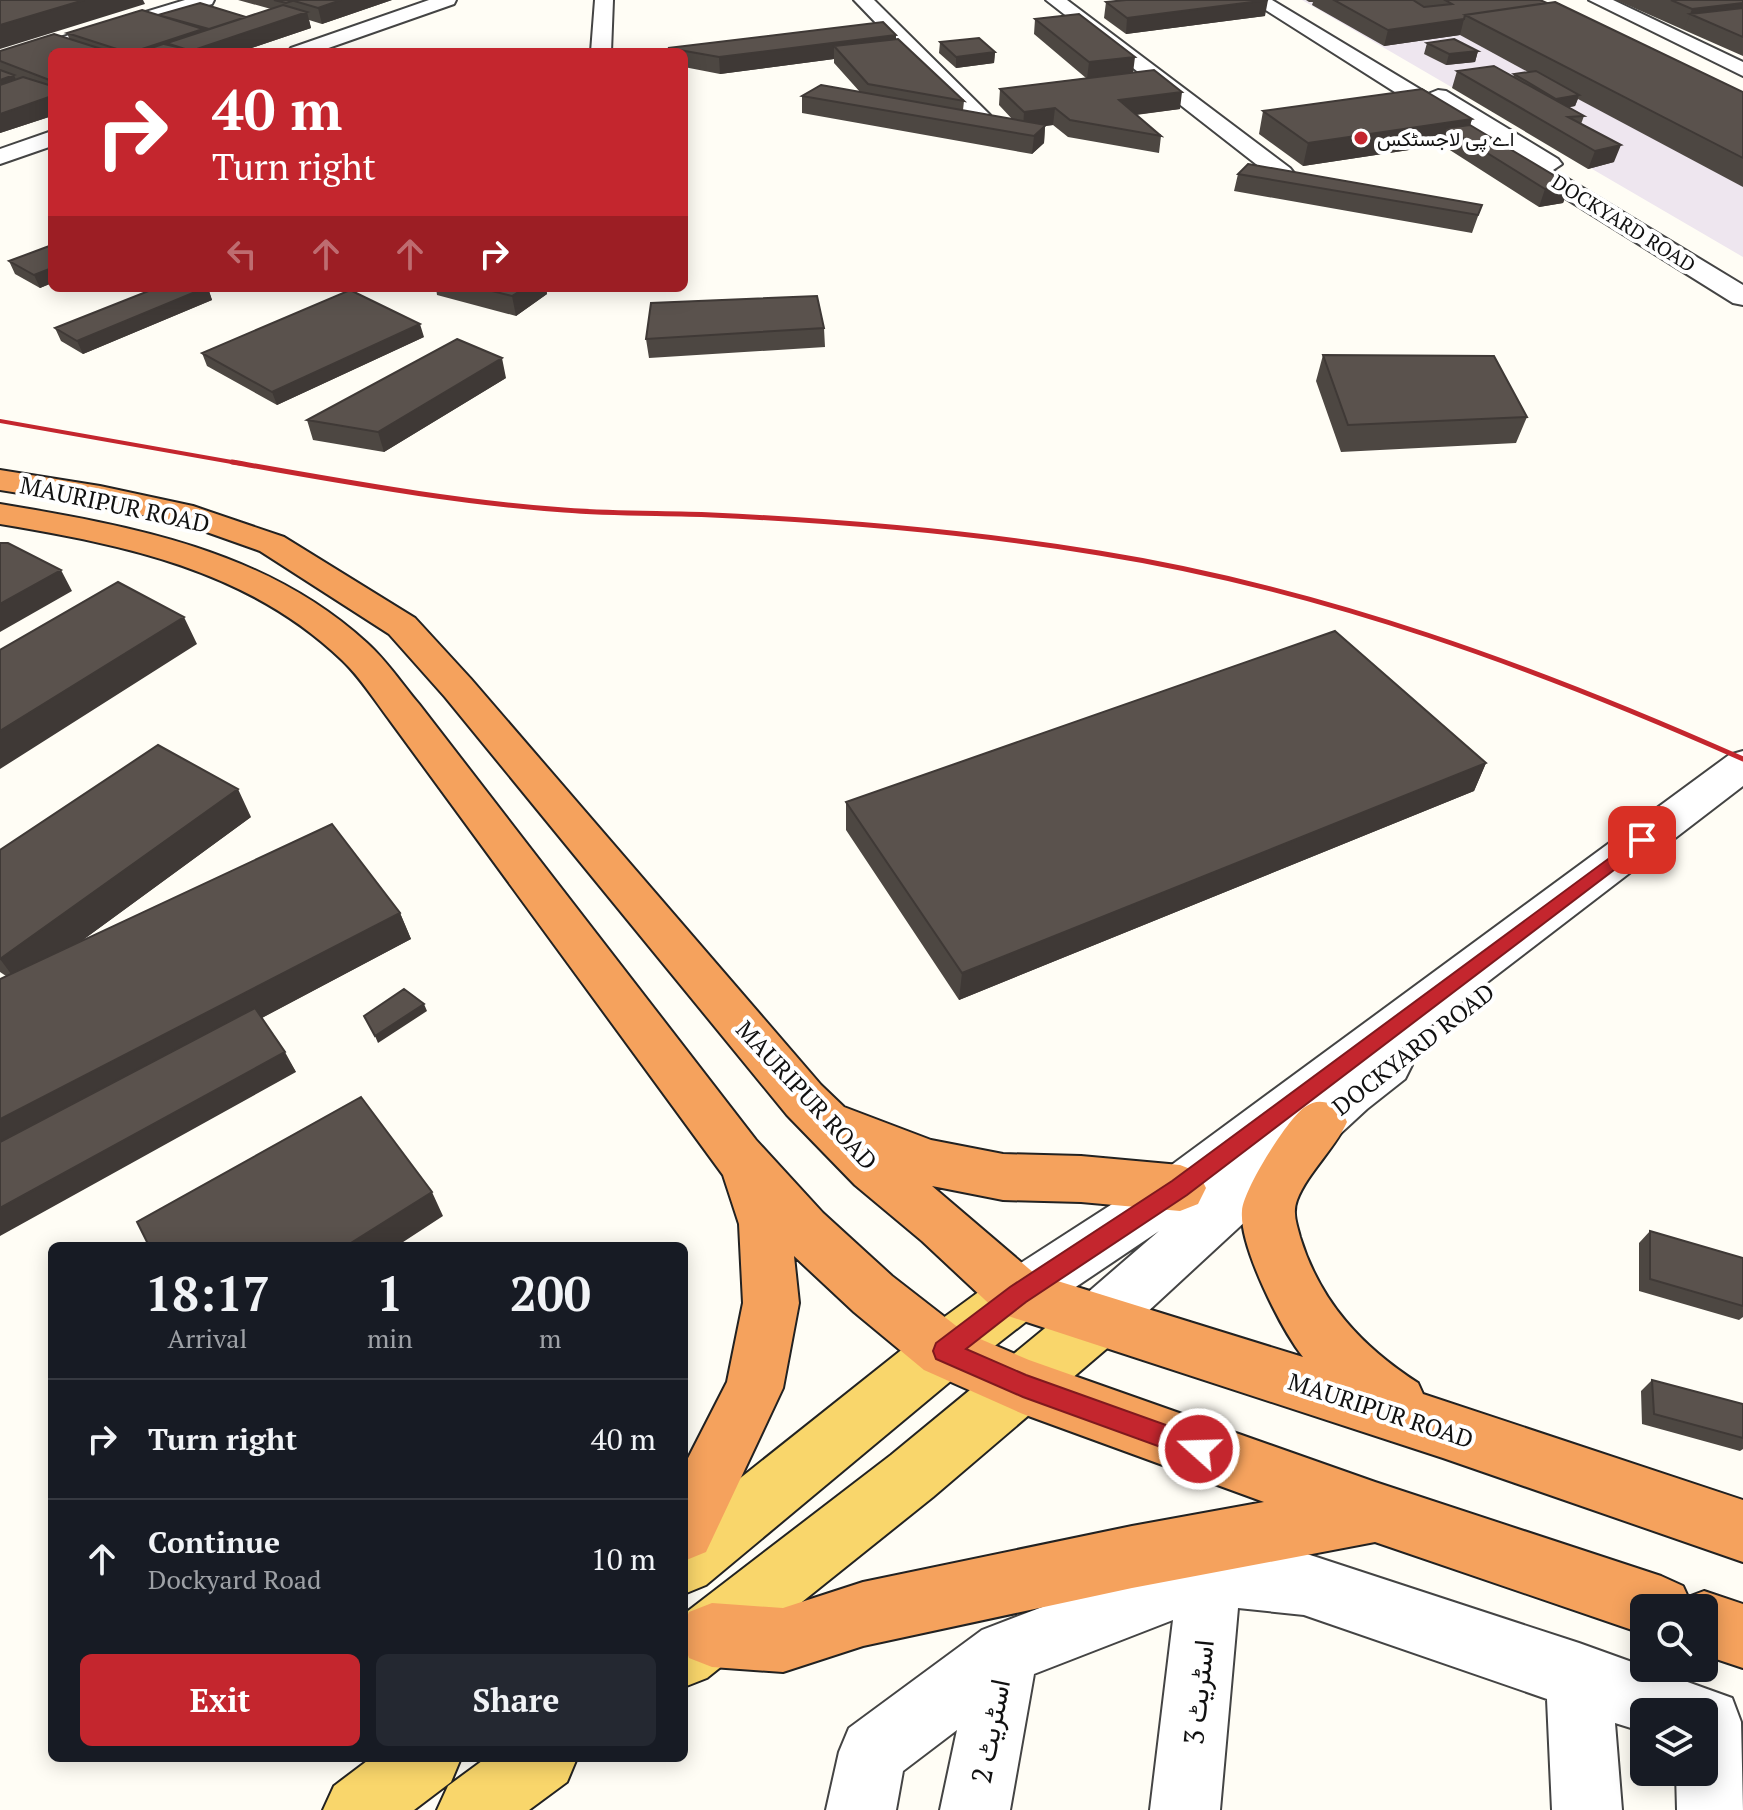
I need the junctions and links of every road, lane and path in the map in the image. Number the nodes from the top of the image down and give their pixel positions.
1 (205, 0) edge
2 (429, 0) edge
3 (447, 0) edge
4 (604, 0) edge
5 (863, 0) edge
6 (1055, 0) edge
7 (1259, 0) edge
8 (1283, 0) edge
9 (1598, 0) edge
10 (48, 48) edge
11 (49, 48) edge
12 (291, 48) edge
13 (309, 48) edge
14 (601, 48) edge
15 (0, 63) edge
16 (1743, 70) edge
17 (1407, 84) junction
18 (982, 120) edge
19 (48, 132) edge
20 (48, 139) edge
21 (0, 149) edge
22 (0, 157) edge
23 (1282, 173) edge
24 (1743, 280) edge
25 (1743, 297) edge
26 (0, 480) edge
27 (0, 514) edge
28 (1743, 765) edge
29 (1743, 797) edge
30 (798, 1092) junction
31 (1329, 1100) junction
32 (733, 1148) junction
33 (1180, 1188) junction
34 (1018, 1295) junction
35 (1098, 1320) junction
36 (944, 1351) junction
37 (1023, 1386) junction
38 (1443, 1429) junction
39 (1375, 1512) junction
40 (688, 1522) edge
41 (1743, 1531) edge
42 (688, 1560) edge
43 (1210, 1574) junction
44 (1630, 1598) edge
45 (1718, 1628) edge
46 (1743, 1636) edge
47 (698, 1645) edge
48 (1005, 1653) junction
49 (1579, 1676) junction
50 (1641, 1698) edge
51 (422, 1762) edge
52 (538, 1762) edge
53 (867, 1781) edge
54 (1711, 1786) edge
55 (358, 1810) edge
56 (472, 1810) edge
57 (975, 1810) edge
58 (1185, 1810) edge
59 (1587, 1810) edge
60 (1712, 1810) edge

1 - 11 street
2 - 12 street
3 - 13 street
4 - 14 street
5 - 18 street
6 - 23 street
7 - 17 street, DOCKYARD ROAD
8 - 17 street, DOCKYARD ROAD
9 - 16 street
10 - 15 street
17 - 24 street, DOCKYARD ROAD
17 - 25 street, DOCKYARD ROAD
19 - 21 street
20 - 22 street
26 - 30 highway, MAURIPUR ROAD
27 - 32 highway, MAURIPUR ROAD
28 - 31 street, DOCKYARD ROAD
29 - 31 street, DOCKYARD ROAD
30 - 33 highway
30 - 34 highway, MAURIPUR ROAD
31 - 33 street, DOCKYARD ROAD
31 - 35 street, DOCKYARD ROAD
31 - 38 highway
32 - 36 highway, MAURIPUR ROAD
32 - 40 highway
33 - 34 street, DOCKYARD ROAD
34 - 35 highway, MAURIPUR ROAD
34 - 36 main road
35 - 37 main road
35 - 38 highway, MAURIPUR ROAD
36 - 37 highway, MAURIPUR ROAD
36 - 42 main road
37 - 39 highway, MAURIPUR ROAD
37 - 47 main road
38 - 41 highway, MAURIPUR ROAD
39 - 44 highway, MAURIPUR ROAD
39 - 47 highway
43 - 48 street
43 - 49 street
43 - 58 street, اسٹریٹ 3
45 - 46 highway
48 - 53 street
48 - 57 street, اسٹریٹ 2
49 - 50 street
49 - 59 street
51 - 55 main road
52 - 56 main road
54 - 60 street

